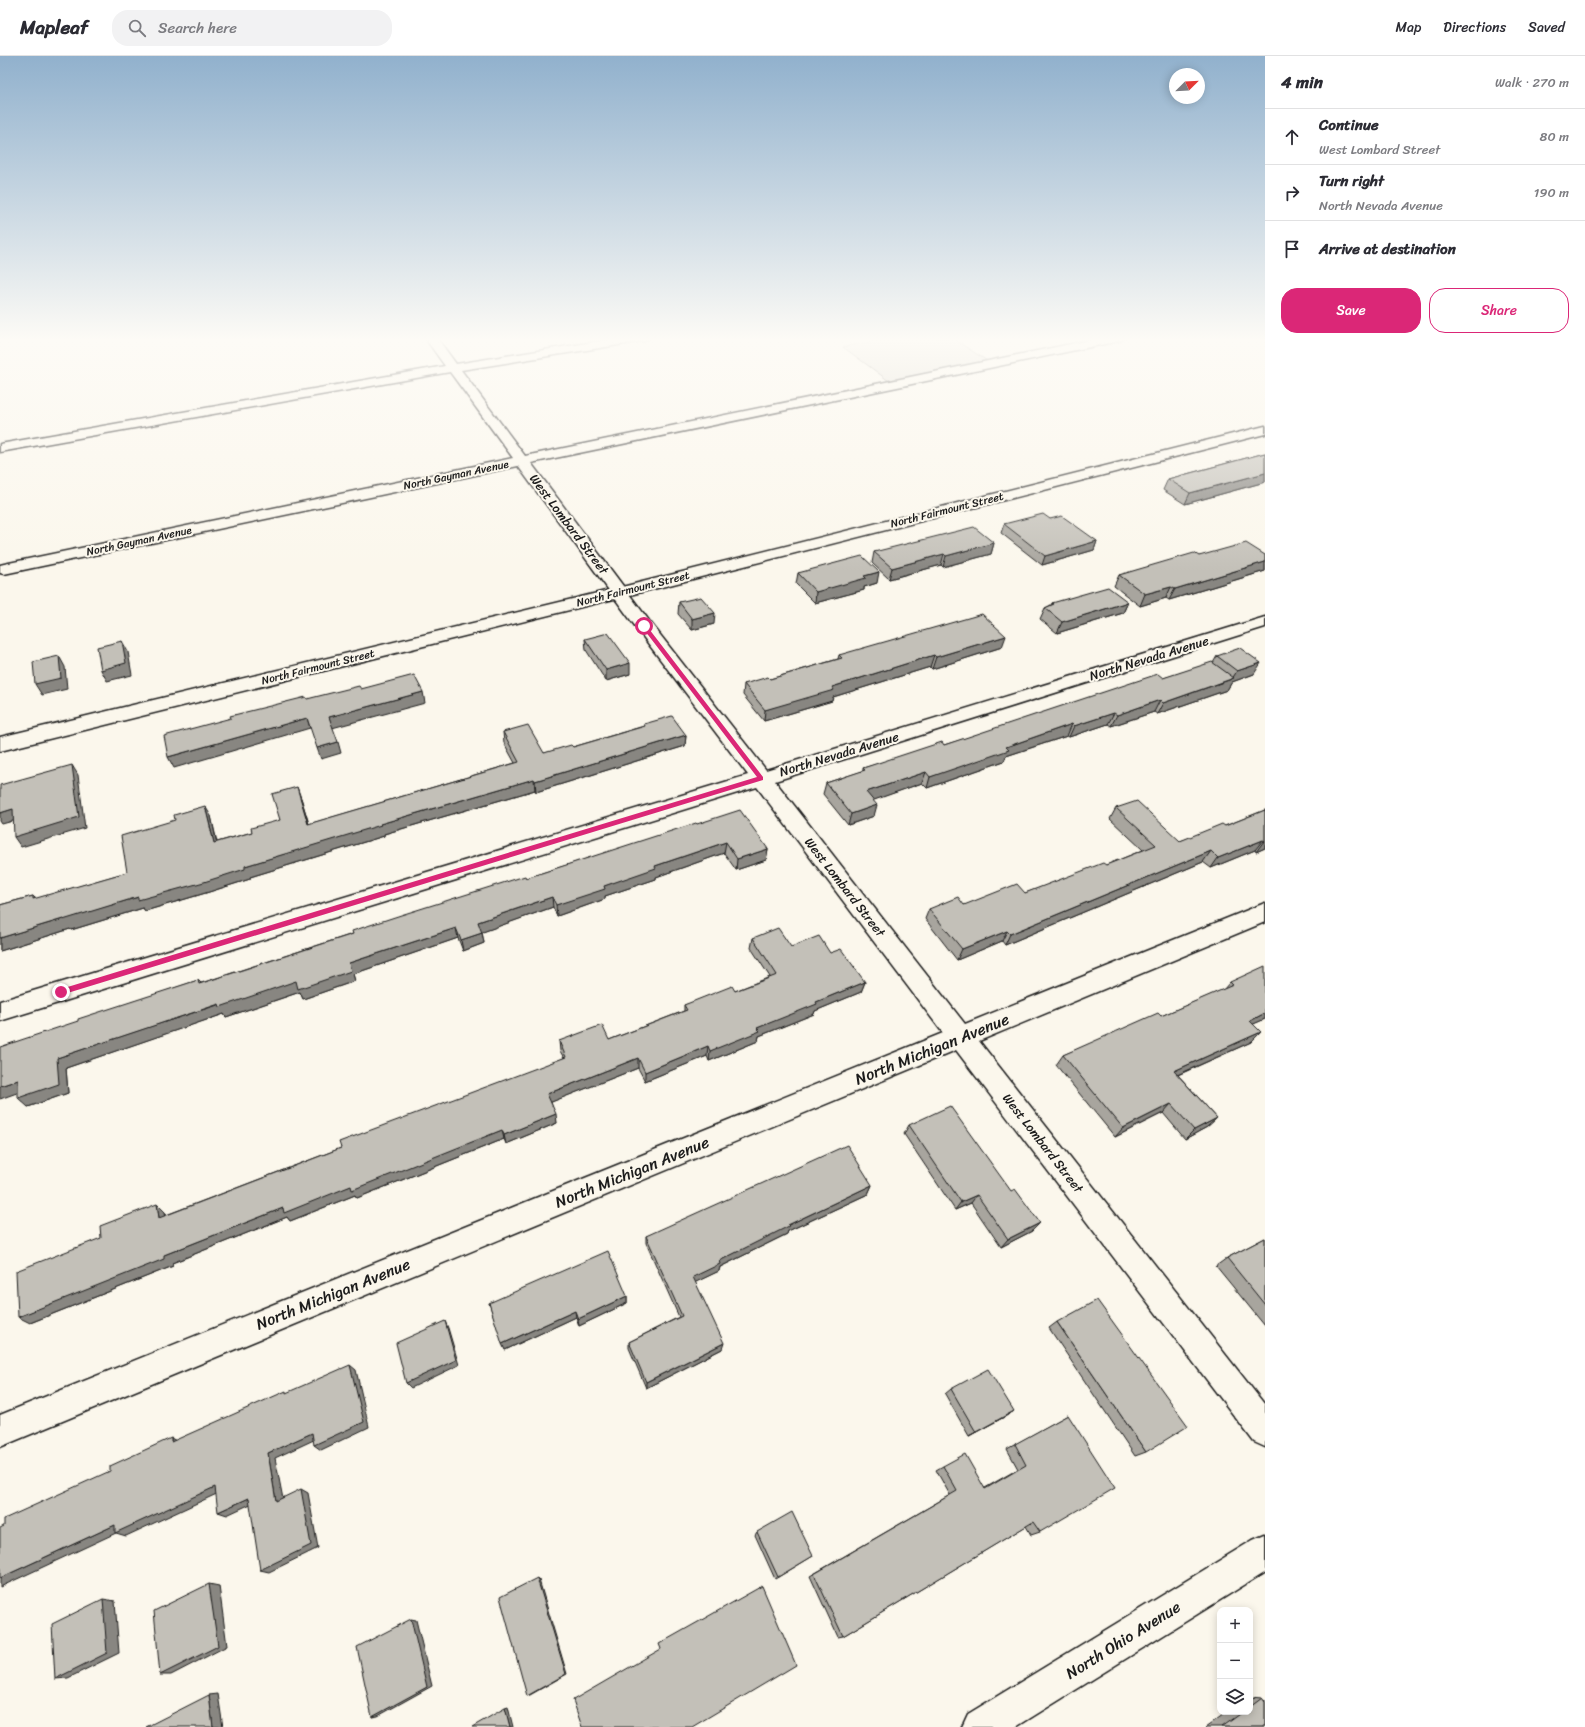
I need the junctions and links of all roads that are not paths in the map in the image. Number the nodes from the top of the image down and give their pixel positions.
1 (181, 416) edge
2 (488, 416) edge
3 (740, 416) edge
4 (1265, 430) edge
5 (0, 448) edge
6 (521, 461) junction
7 (4, 569) dead end
8 (620, 593) junction
9 (1265, 622) edge
10 (0, 744) edge
11 (761, 778) junction
12 (1265, 912) edge
13 (0, 1011) edge
14 (961, 1037) junction
15 (0, 1431) edge
16 (1265, 1431) edge
17 (1265, 1552) edge
18 (981, 1727) edge

1 - 5 street
2 - 6 street, West Lombard Street
3 - 6 street, North Gayman Avenue
4 - 8 street, North Fairmount Street
6 - 7 street, North Gayman Avenue
6 - 8 street, West Lombard Street
8 - 10 street, North Fairmount Street
8 - 11 street, West Lombard Street
9 - 11 street, North Nevada Avenue
11 - 13 street, North Nevada Avenue
11 - 14 street, West Lombard Street
12 - 14 street, North Michigan Avenue
14 - 15 street, North Michigan Avenue
14 - 16 street, West Lombard Street
17 - 18 street, North Ohio Avenue

